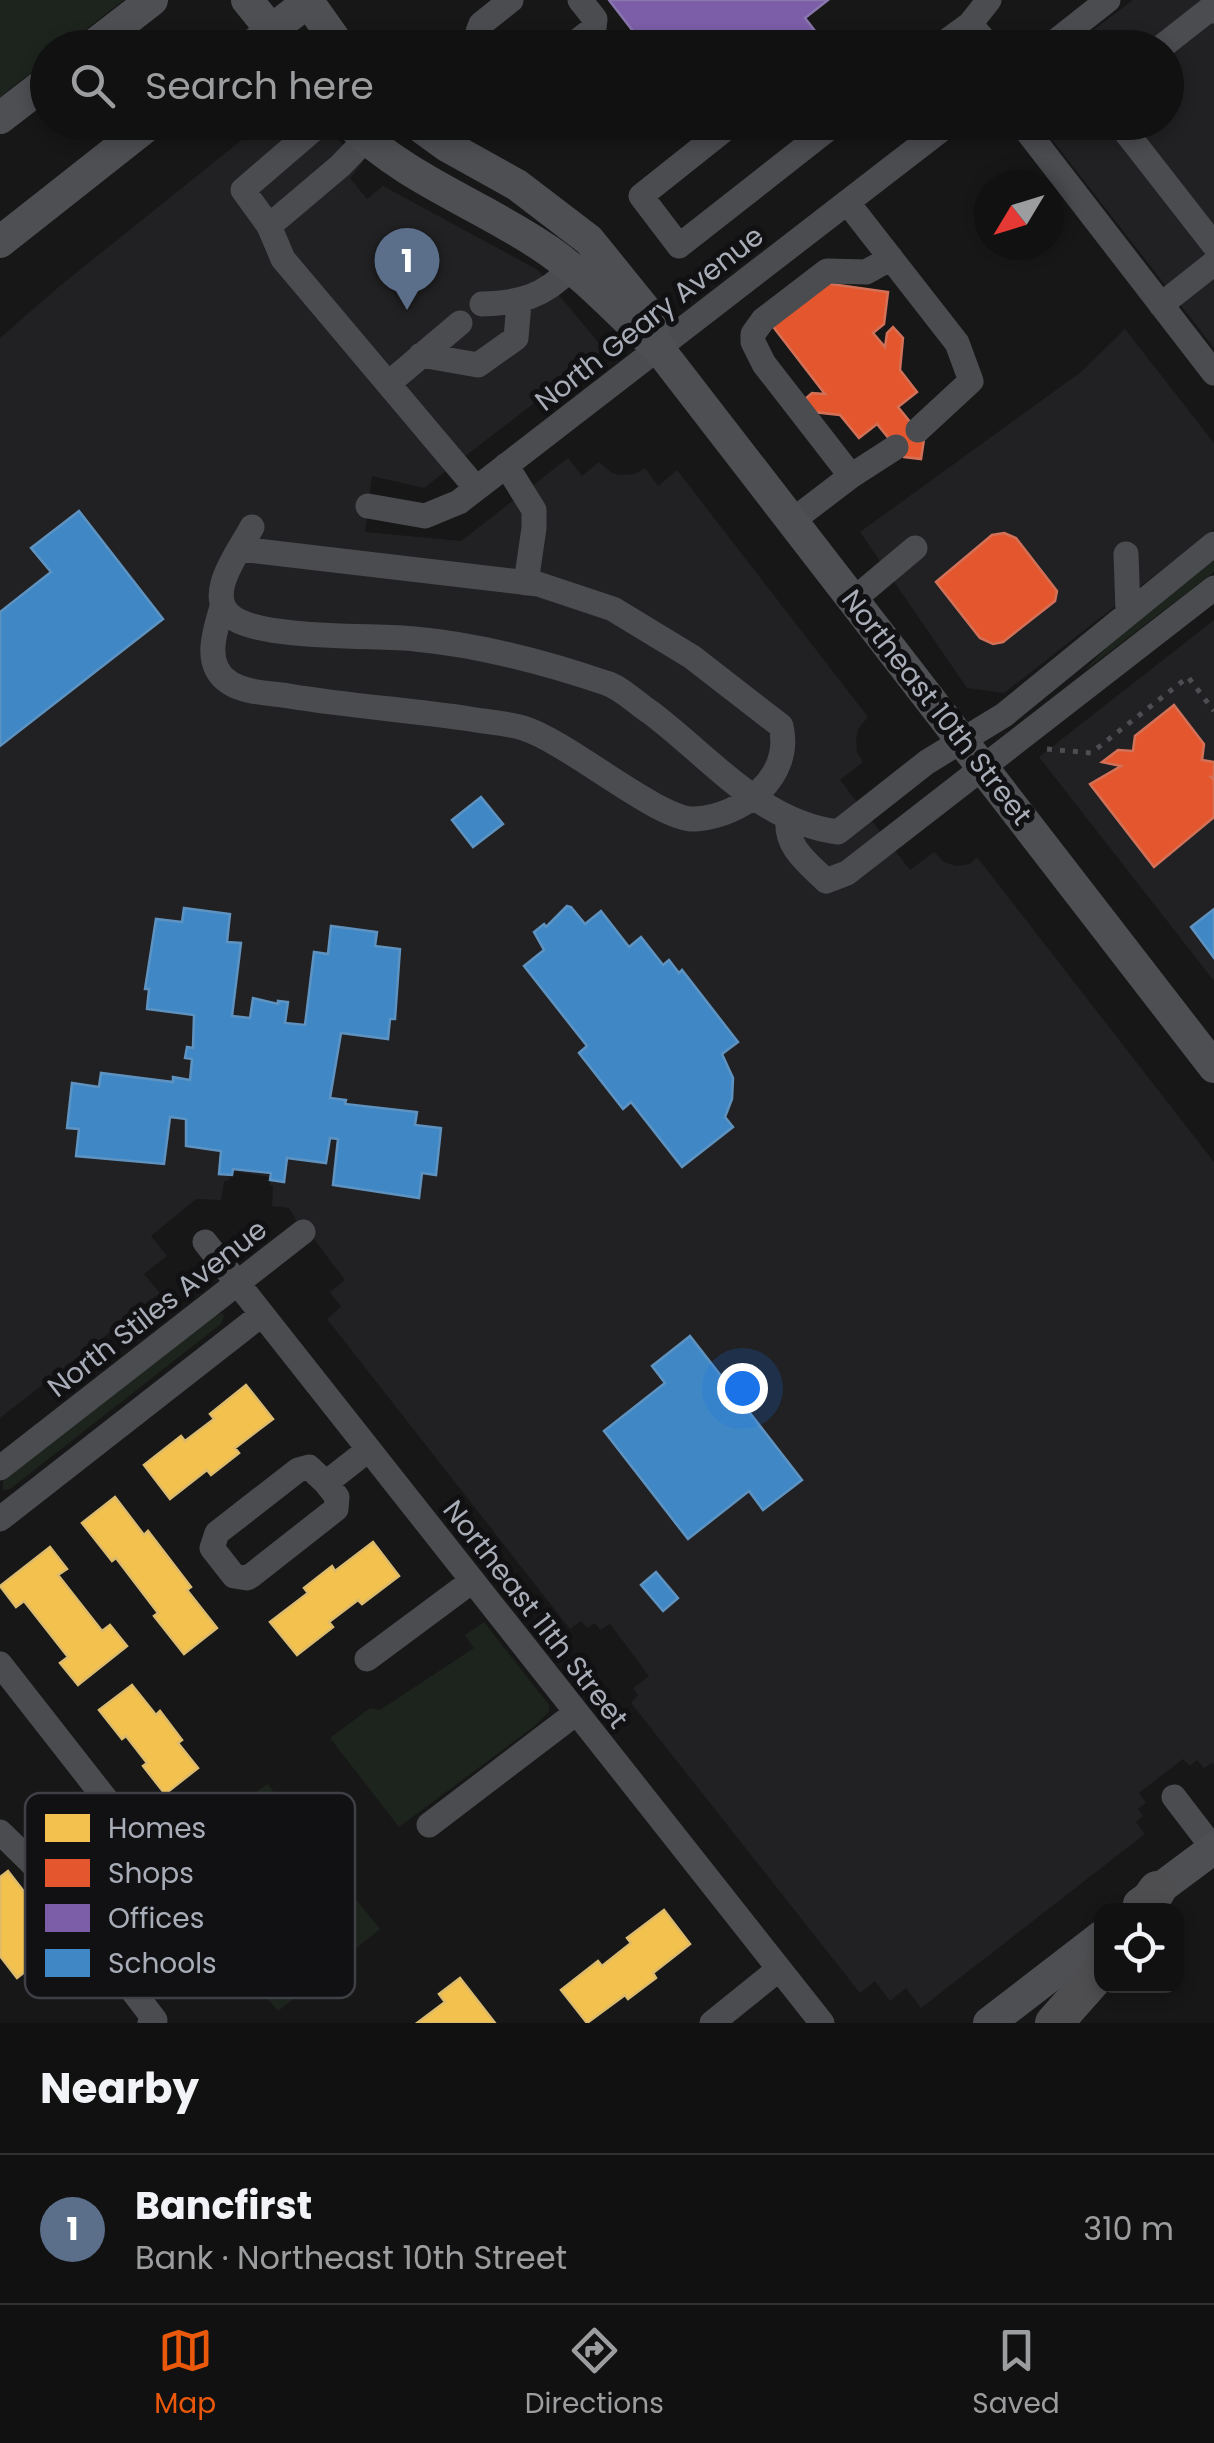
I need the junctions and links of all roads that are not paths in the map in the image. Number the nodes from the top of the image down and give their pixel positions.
1 (152, 0) edge
2 (247, 0) edge
3 (510, 0) edge
4 (580, 0) edge
5 (989, 0) edge
6 (1108, 0) edge
7 (308, 1) edge
8 (1214, 12) edge
9 (970, 24) junction
10 (113, 30) edge
11 (263, 30) edge
12 (280, 30) edge
13 (328, 30) edge
14 (479, 30) edge
15 (592, 30) edge
16 (962, 30) edge
17 (975, 30) edge
18 (1070, 30) edge
19 (1183, 30) edge
20 (30, 95) edge
21 (0, 118) edge
22 (129, 140) edge
23 (302, 140) edge
24 (352, 140) edge
25 (371, 140) edge
26 (448, 140) edge
27 (711, 140) edge
28 (814, 140) edge
29 (910, 140) edge
30 (1034, 140) edge
31 (1132, 140) edge
32 (848, 202) junction
33 (270, 226) junction
34 (0, 242) edge
35 (1214, 245) edge
36 (892, 258) junction
37 (1214, 263) edge
38 (570, 268) junction
39 (739, 286) junction
40 (519, 303) junction
41 (482, 304) dead end
42 (1161, 305) junction
43 (763, 320) junction
44 (460, 322) dead end
45 (658, 349) junction
46 (421, 355) junction
47 (1214, 374) edge
48 (388, 383) junction
49 (918, 430) dead end
50 (896, 447) dead end
51 (506, 465) junction
52 (851, 476) junction
53 (476, 488) junction
54 (368, 506) dead end
55 (792, 521) junction
56 (1214, 544) edge
57 (915, 548) dead end
58 (1126, 554) dead end
59 (526, 583) junction
60 (1214, 588) edge
61 (853, 600) junction
62 (222, 607) junction
63 (1128, 611) junction
64 (963, 740) junction
65 (984, 768) junction
66 (756, 798) junction
67 (788, 818) junction
68 (1214, 1066) edge
69 (303, 1232) dead end
70 (204, 1242) dead end
71 (235, 1283) junction
72 (261, 1315) junction
73 (368, 1450) junction
74 (0, 1468) edge
75 (326, 1483) junction
76 (0, 1518) edge
77 (472, 1581) junction
78 (368, 1658) dead end
79 (0, 1664) edge
80 (576, 1713) junction
81 (101, 1793) edge
82 (1174, 1797) dead end
83 (429, 1824) dead end
84 (0, 1832) edge
85 (1214, 1848) edge
86 (25, 1854) edge
87 (1145, 1903) edge
88 (1094, 1942) edge
89 (779, 1969) junction
90 (1094, 1978) edge
91 (138, 1998) edge
92 (150, 2023) edge
93 (712, 2023) edge
94 (822, 2023) edge
95 (988, 2023) edge
96 (1054, 2023) edge

1 - 10 main road
2 - 11 main road
3 - 14 street
4 - 15 street
5 - 9 street
6 - 18 street
7 - 12 main road
7 - 13 main road
8 - 19 street
9 - 16 street
9 - 17 street
20 - 21 main road
22 - 34 main road
23 - 33 street
24 - 33 street
25 - 38 main road, Northeast 10th Street
26 - 45 main road, Northeast 10th Street
27 - 28 street
29 - 32 street, North Geary Avenue
30 - 42 street
31 - 35 street
32 - 36 street
32 - 39 street, North Geary Avenue
33 - 48 street
36 - 43 street
36 - 49 street
37 - 42 street
38 - 40 street
38 - 45 main road, Northeast 10th Street
39 - 43 street
39 - 45 street, North Geary Avenue
40 - 41 street
40 - 46 street
42 - 47 street
43 - 52 street
44 - 46 street
45 - 51 street, North Geary Avenue
45 - 55 main road, Northeast 10th Street
46 - 48 street
48 - 53 street
50 - 52 street
51 - 53 street, North Geary Avenue
51 - 59 street
52 - 55 street
53 - 54 street, North Geary Avenue
55 - 61 main road, Northeast 10th Street
56 - 63 street
57 - 61 street
58 - 63 street
59 - 62 street
59 - 66 street
60 - 65 street
61 - 64 main road, Northeast 10th Street
62 - 66 street
62 - 66 street
63 - 64 street
64 - 65 main road, Northeast 10th Street
64 - 67 street
65 - 67 street
65 - 68 main road, Northeast 10th Street
66 - 67 street
69 - 71 street, North Stiles Avenue
70 - 71 street, Northeast 11th Street
71 - 72 street, Northeast 11th Street
71 - 74 street, North Stiles Avenue
72 - 73 street, Northeast 11th Street
72 - 76 street
73 - 75 street
73 - 77 street, Northeast 11th Street
75 - 75 street
77 - 78 street
77 - 80 street, Northeast 11th Street
79 - 81 street
80 - 83 street
80 - 89 street, Northeast 11th Street
82 - 85 street
84 - 86 street
85 - 87 main road
88 - 95 main road
89 - 93 street
89 - 94 street, Northeast 11th Street
90 - 96 highway
91 - 92 street

